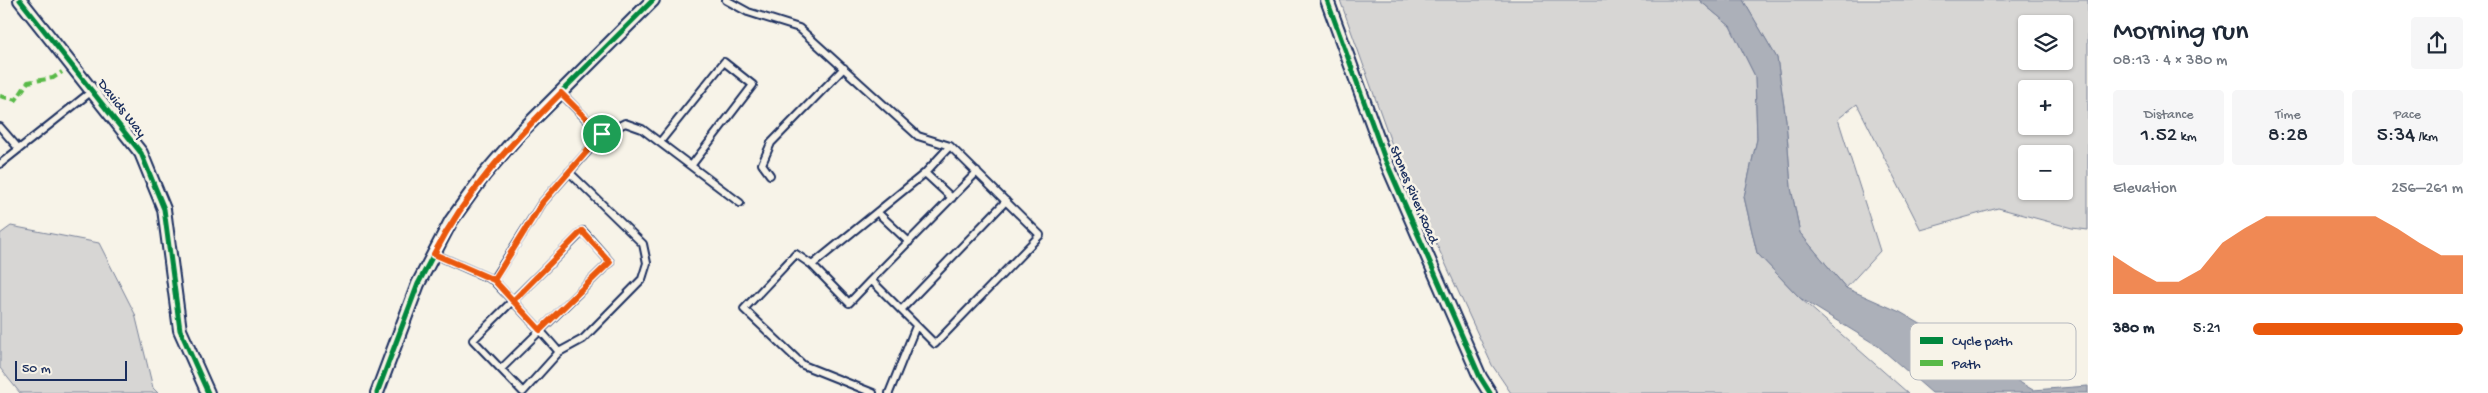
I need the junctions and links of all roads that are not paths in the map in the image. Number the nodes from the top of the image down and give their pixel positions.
1 (20, 0) edge
2 (653, 0) edge
3 (726, 0) edge
4 (1327, 0) edge
5 (844, 68) junction
6 (92, 91) junction
7 (561, 93) junction
8 (0, 126) edge
9 (602, 134) junction
10 (660, 142) junction
11 (950, 146) junction
12 (18, 149) junction
13 (0, 164) edge
14 (691, 166) junction
15 (569, 172) junction
16 (977, 172) junction
17 (925, 173) junction
18 (770, 175) dead end
19 (952, 198) junction
20 (1006, 201) junction
21 (740, 203) dead end
22 (877, 212) junction
23 (909, 242) junction
24 (434, 254) junction
25 (812, 265) junction
26 (494, 280) junction
27 (871, 280) junction
28 (513, 301) junction
29 (901, 310) junction
30 (916, 326) junction
31 (540, 330) junction
32 (559, 352) junction
33 (501, 369) junction
34 (208, 393) edge
35 (377, 393) edge
36 (873, 393) edge
37 (889, 393) edge
38 (1490, 393) edge

1 - 6 street, Davids Way
2 - 7 street
3 - 5 lane
4 - 38 street, Stones River Road
5 - 11 lane
5 - 18 lane
6 - 12 lane
6 - 34 street, Davids Way
7 - 9 lane
7 - 24 street
8 - 12 lane
9 - 10 lane
9 - 15 lane
10 - 14 lane
10 - 14 lane
11 - 16 lane
11 - 17 lane
12 - 13 lane
14 - 21 lane
15 - 26 lane
15 - 32 lane
16 - 19 lane
16 - 20 lane
17 - 19 lane
17 - 22 lane
19 - 23 lane
20 - 29 lane
20 - 30 lane
22 - 23 lane
22 - 25 lane
23 - 27 lane
24 - 26 lane
24 - 35 street
25 - 27 lane
25 - 36 lane
26 - 28 lane
27 - 29 lane
28 - 31 lane
28 - 31 lane
28 - 33 lane
29 - 30 lane
30 - 37 lane
31 - 32 lane
31 - 33 lane
32 - 33 lane

